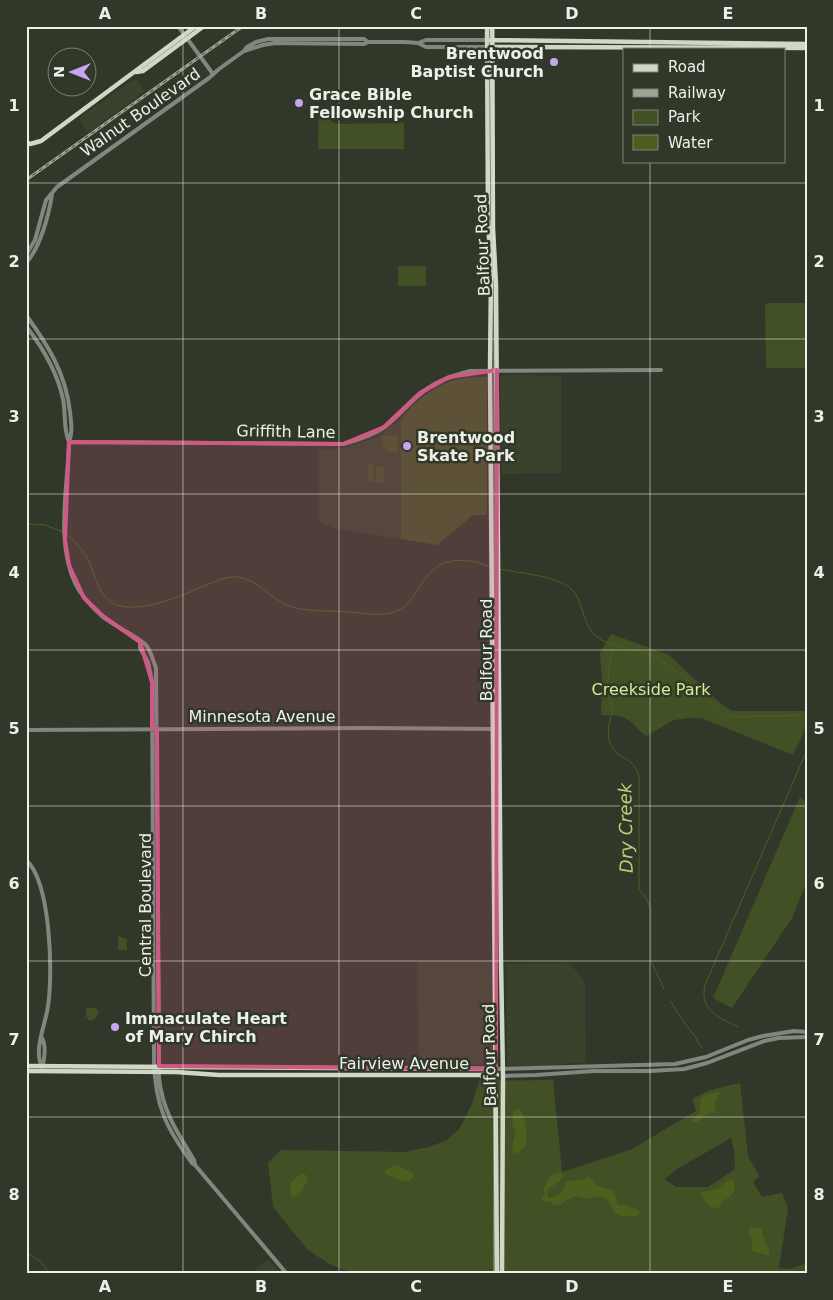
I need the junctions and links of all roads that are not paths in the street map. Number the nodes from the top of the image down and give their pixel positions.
1 (178, 26) edge
2 (196, 26) edge
3 (204, 26) edge
4 (487, 26) edge
5 (492, 26) edge
6 (186, 36) junction
7 (490, 40) junction
8 (418, 44) junction
9 (807, 44) edge
10 (489, 47) junction
11 (807, 48) edge
12 (213, 74) junction
13 (487, 95) junction
14 (492, 105) junction
15 (487, 108) junction
16 (492, 114) junction
17 (26, 142) edge
18 (52, 194) junction
19 (26, 255) edge
20 (26, 263) edge
21 (26, 315) edge
22 (26, 326) edge
23 (490, 370) junction
24 (497, 370) junction
25 (661, 370) dead end
26 (69, 442) junction
27 (496, 563) junction
28 (154, 729) junction
29 (496, 729) junction
30 (26, 730) edge
31 (26, 860) edge
32 (807, 1032) edge
33 (807, 1037) edge
34 (26, 1066) edge
35 (380, 1068) junction
36 (441, 1068) junction
37 (496, 1068) junction
38 (42, 1069) junction
39 (157, 1069) junction
40 (502, 1069) junction
41 (26, 1071) edge
42 (496, 1075) junction
43 (362, 1076) junction
44 (413, 1076) junction
45 (480, 1076) junction
46 (503, 1076) junction
47 (496, 1097) junction
48 (287, 1274) edge
49 (497, 1274) edge
50 (502, 1274) edge

1 - 6 street
2 - 6 main road
3 - 6 main road
4 - 7 main road, Balfour Road
5 - 7 main road, Balfour Road
6 - 12 street
6 - 17 main road
7 - 8 street, Walnut Boulevard
7 - 9 main road, Walnut Boulevard
7 - 10 main road, Balfour Road
8 - 10 street, Walnut Boulevard
8 - 12 street, Walnut Boulevard
10 - 11 main road, Walnut Boulevard
10 - 13 main road, Balfour Road
10 - 14 main road, Balfour Road
12 - 18 street, Walnut Boulevard
13 - 14 main road
13 - 15 main road, Balfour Road
14 - 16 main road, Balfour Road
15 - 16 main road
15 - 23 main road, Balfour Road
16 - 24 main road, Balfour Road
18 - 19 street, Walnut Boulevard
18 - 20 street
21 - 26 street, Central Boulevard
22 - 26 street, Central Boulevard
23 - 24 street, Griffith Lane
23 - 26 street, Griffith Lane
23 - 27 main road, Balfour Road
24 - 25 street, Griffith Lane
24 - 27 main road, Balfour Road
26 - 28 street, Central Boulevard
27 - 29 main road, Balfour Road
28 - 29 street, Minnesota Avenue
28 - 30 street, Minnesota Avenue
28 - 39 street, Central Boulevard
29 - 37 main road, Balfour Road
29 - 40 main road, Balfour Road
31 - 38 street
32 - 40 street, Fairview Avenue
33 - 46 street, Fairview Avenue
34 - 38 main road, Fairview Avenue
35 - 36 main road, Fairview Avenue
35 - 39 main road, Fairview Avenue
35 - 43 main road
36 - 37 main road, Fairview Avenue
36 - 44 main road
37 - 40 street, Fairview Avenue
37 - 42 main road, Balfour Road
38 - 39 main road, Fairview Avenue
38 - 41 main road, Fairview Avenue
39 - 43 main road, Fairview Avenue
39 - 48 street, Central Boulevard
40 - 46 main road, Balfour Road
42 - 45 main road, Fairview Avenue
42 - 46 main road, Fairview Avenue
42 - 47 main road, Balfour Road
43 - 44 main road, Fairview Avenue
44 - 45 main road, Fairview Avenue
45 - 47 main road
46 - 50 main road, Balfour Road
47 - 49 main road, Balfour Road

